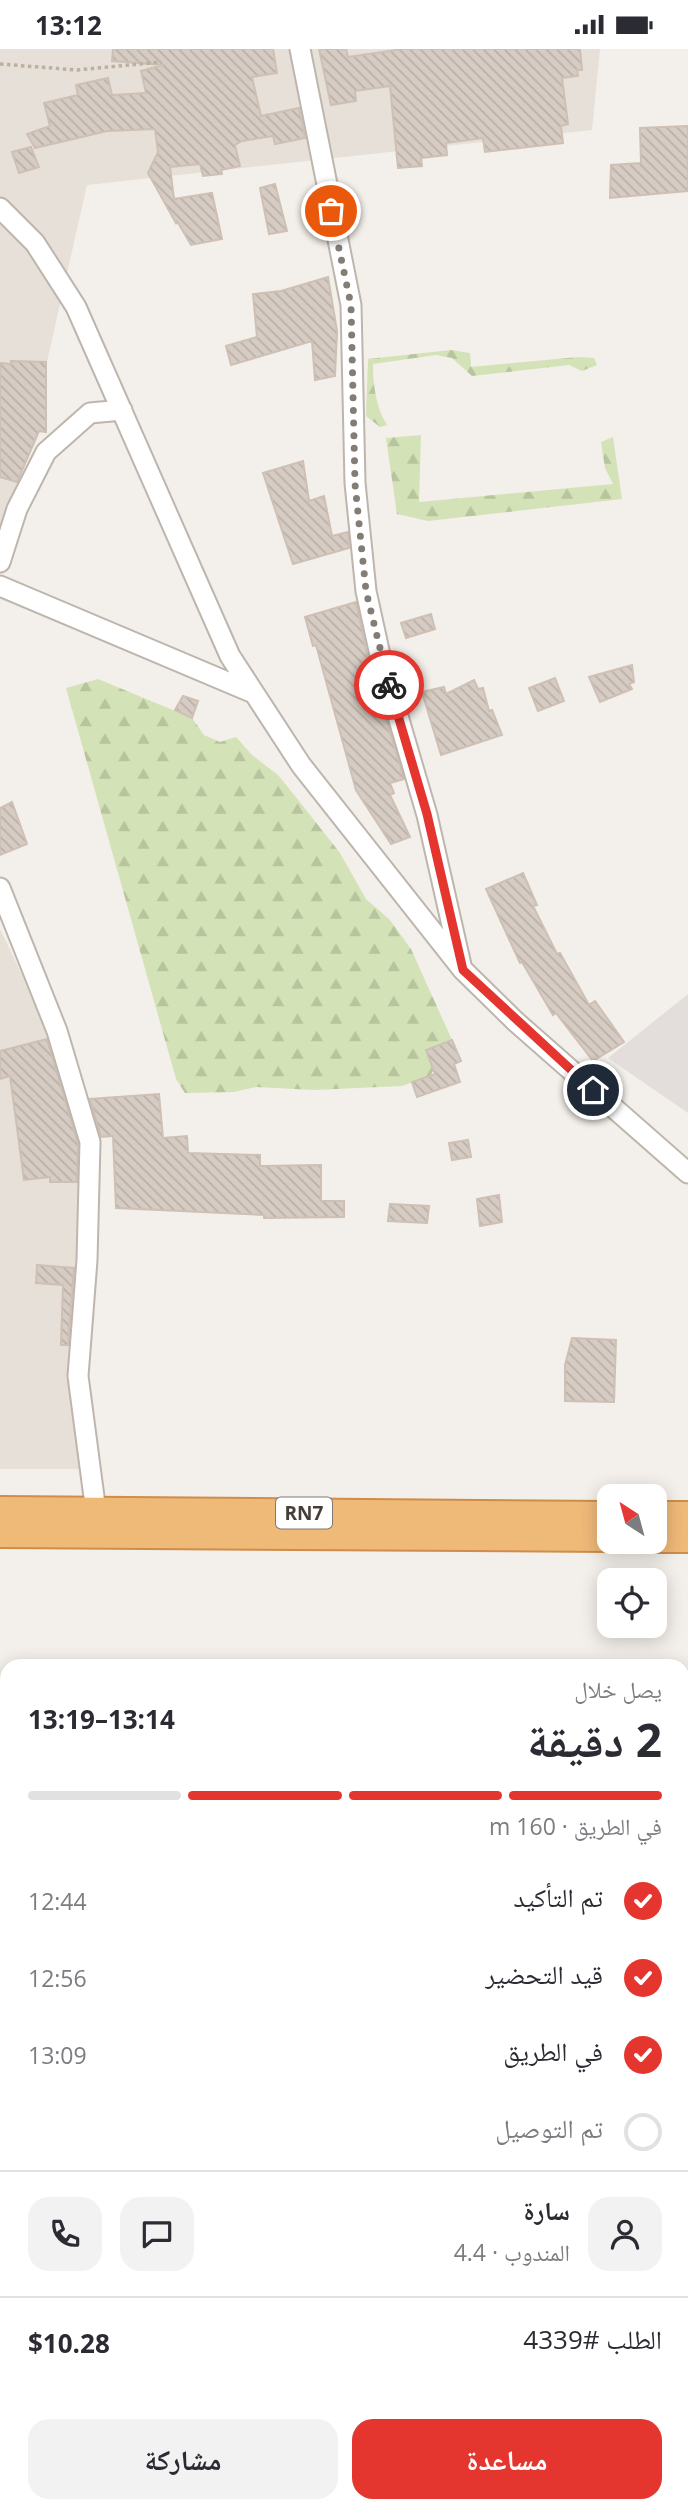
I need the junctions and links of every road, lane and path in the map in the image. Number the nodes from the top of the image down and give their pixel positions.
1 (300, 49) edge
2 (161, 62) dead end
3 (0, 64) edge
4 (0, 208) edge
5 (122, 410) junction
6 (0, 562) edge
7 (0, 585) edge
8 (251, 692) junction
9 (0, 888) edge
10 (463, 970) junction
11 (688, 1173) edge
12 (0, 1511) edge
13 (96, 1512) junction
14 (597, 1516) edge
15 (667, 1516) edge
16 (688, 1516) edge
17 (0, 1534) edge
18 (597, 1537) edge
19 (667, 1538) edge
20 (688, 1538) edge

1 - 10 street
2 - 3 path
4 - 5 street
5 - 6 street
5 - 8 street
7 - 8 street
8 - 10 street
9 - 13 street
10 - 11 street
12 - 13 highway, RN7
13 - 14 highway, RN7
15 - 16 highway
17 - 18 highway, RN7
19 - 20 highway

